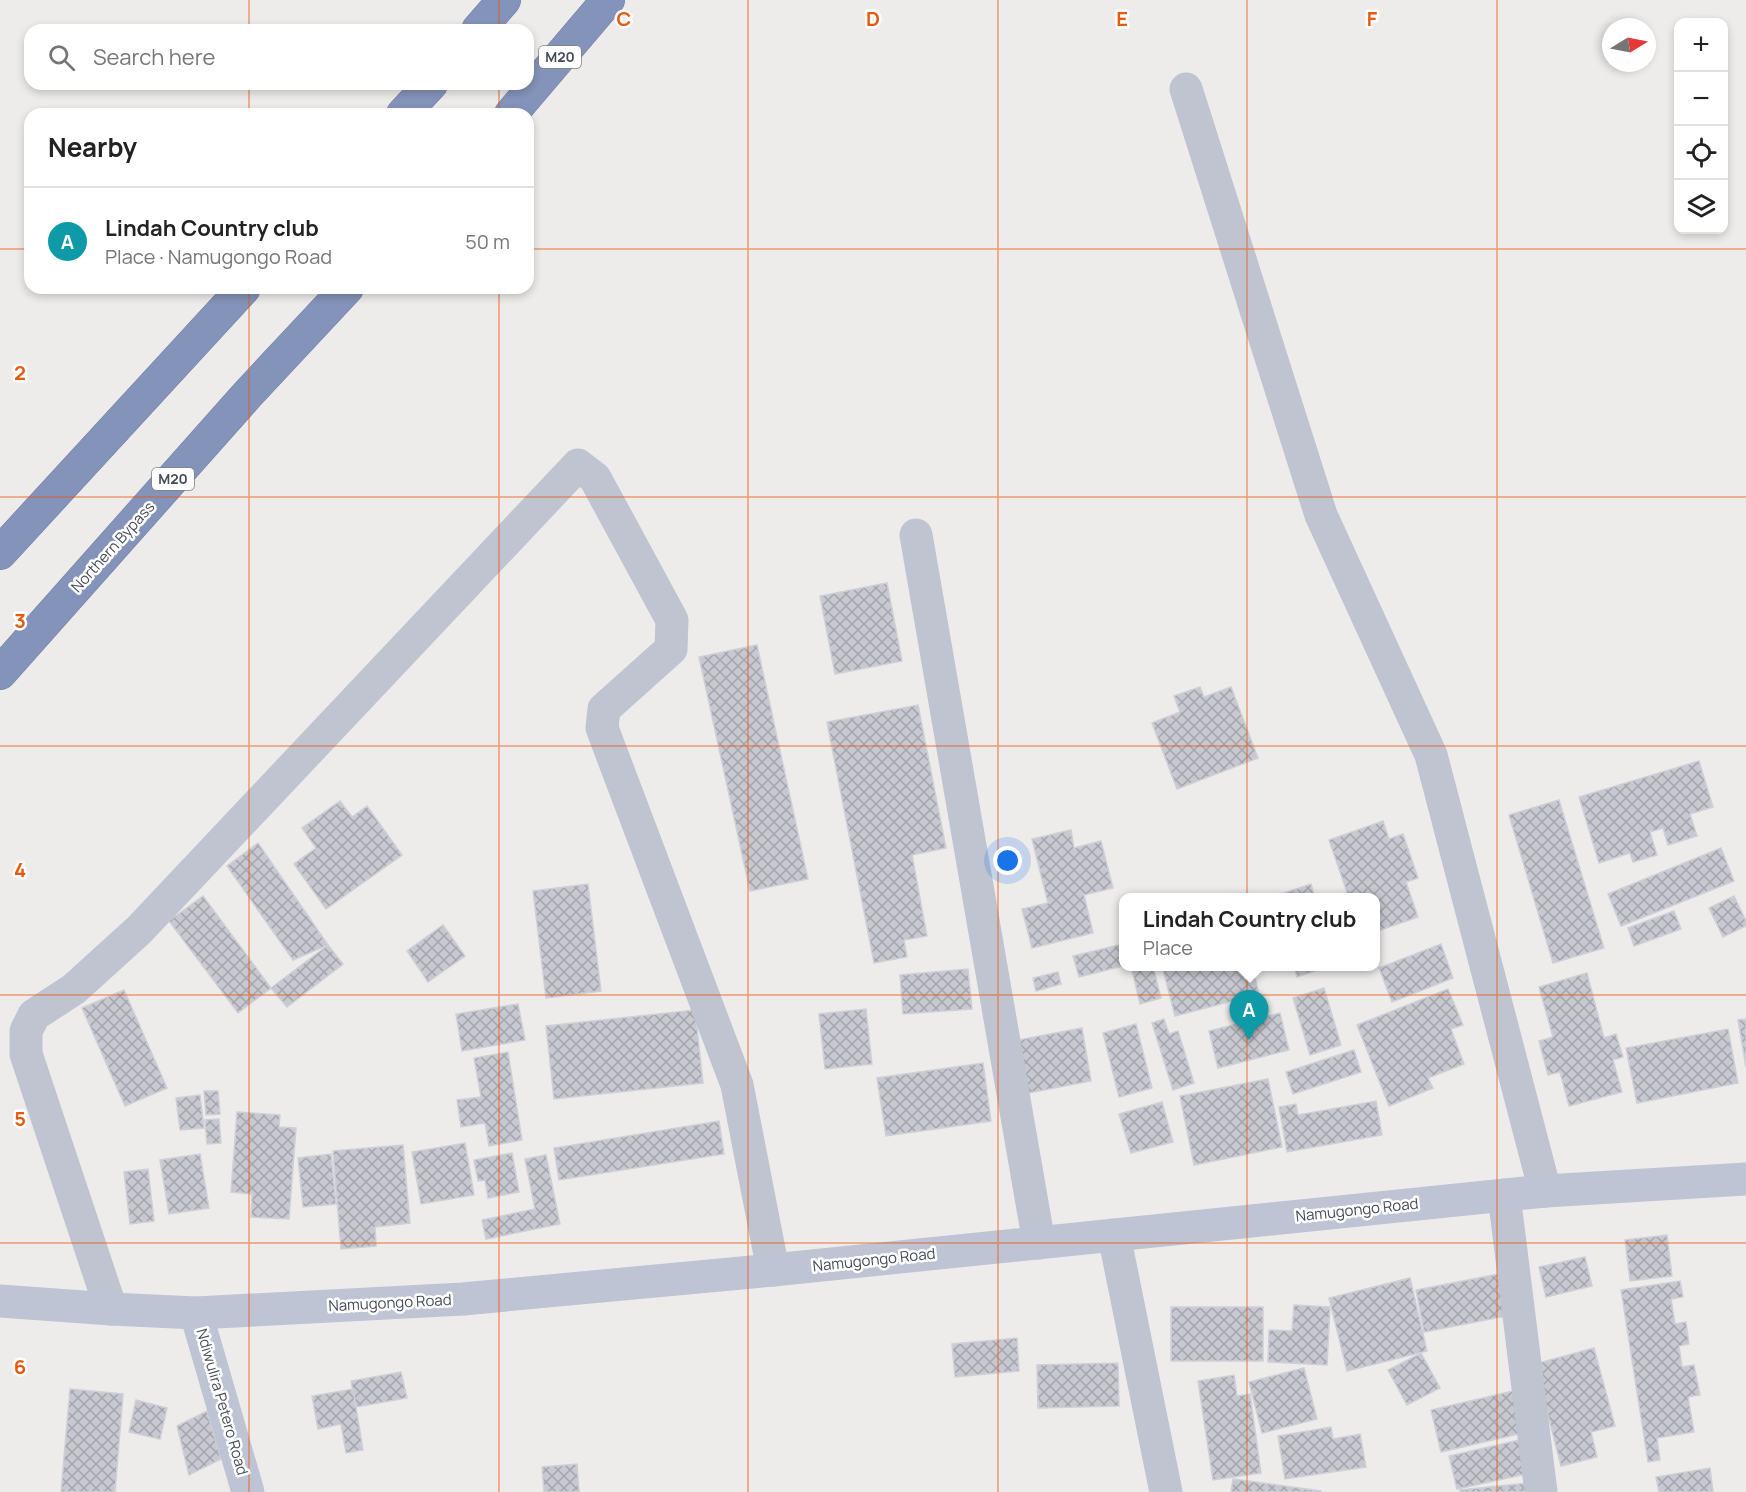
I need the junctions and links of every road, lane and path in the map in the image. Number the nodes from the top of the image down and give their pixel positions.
1 (504, 0) edge
2 (608, 0) edge
3 (483, 24) edge
4 (534, 87) edge
5 (1186, 89) dead end
6 (425, 90) edge
7 (531, 90) edge
8 (409, 108) edge
9 (516, 108) edge
10 (238, 294) edge
11 (342, 294) edge
12 (916, 536) dead end
13 (0, 553) edge
14 (0, 673) edge
15 (1746, 1179) edge
16 (1545, 1191) junction
17 (1504, 1195) junction
18 (1114, 1235) junction
19 (1039, 1243) junction
20 (772, 1270) junction
21 (0, 1301) edge
22 (111, 1309) junction
23 (196, 1312) junction
24 (248, 1492) edge
25 (1166, 1492) edge
26 (1541, 1492) edge

1 - 3 highway
2 - 4 highway, M20
5 - 16 street
6 - 8 highway
7 - 9 highway, M20
10 - 13 highway
11 - 14 highway, Northern Bypass / M20
12 - 19 street
15 - 16 main road, Namugongo Road
16 - 17 main road, Namugongo Road
17 - 18 main road, Namugongo Road
17 - 26 street
18 - 19 main road, Namugongo Road
18 - 25 street
19 - 20 main road, Namugongo Road
20 - 22 street
20 - 23 main road, Namugongo Road
21 - 22 main road, Namugongo Road
22 - 23 main road, Namugongo Road
23 - 24 main road, Ndiwulira Petero Road

